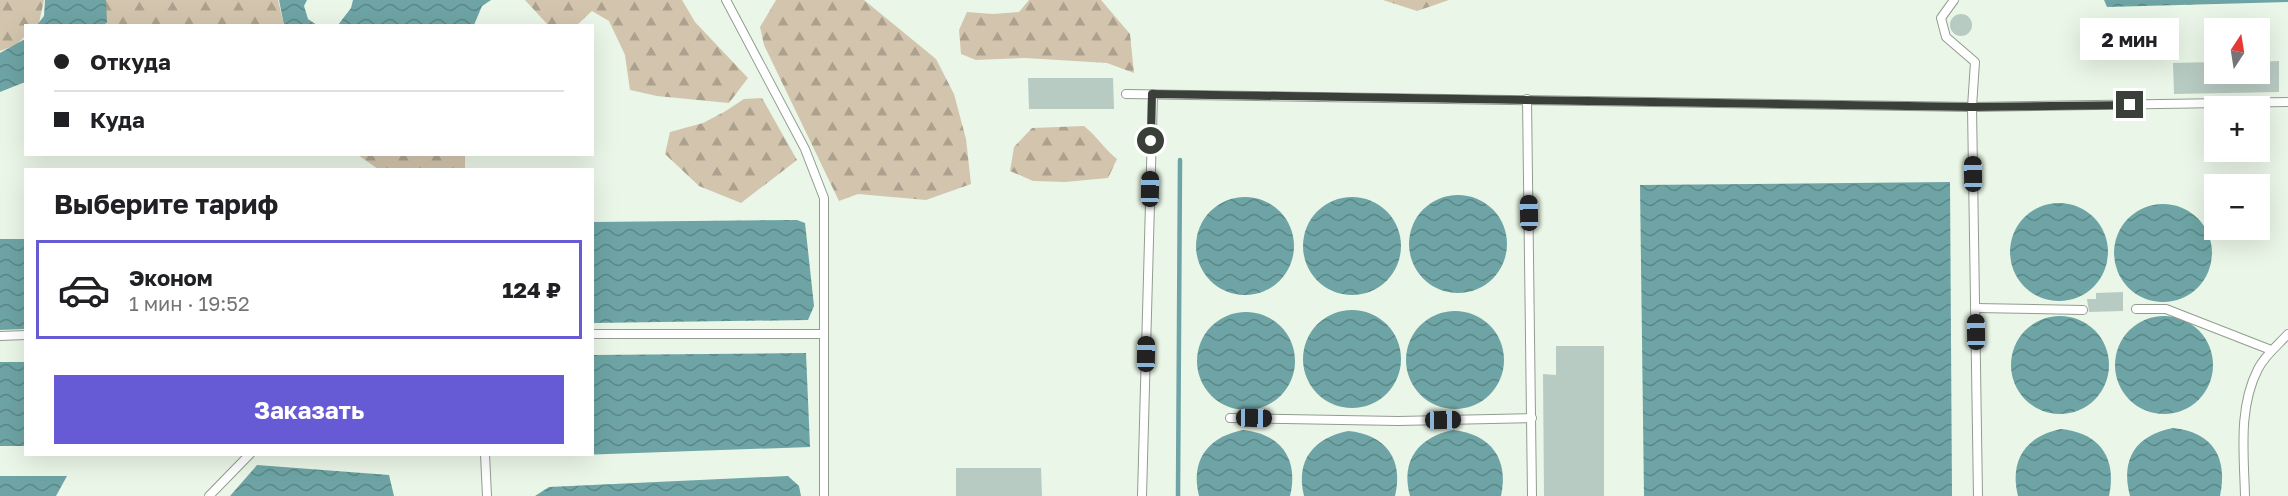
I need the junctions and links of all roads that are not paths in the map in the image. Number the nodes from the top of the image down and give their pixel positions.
1 (726, 0) edge
2 (1954, 0) edge
3 (1126, 94) dead end
4 (1152, 94) junction
5 (1527, 99) junction
6 (2288, 102) edge
7 (1972, 107) junction
8 (1975, 308) junction
9 (2136, 309) dead end
10 (2083, 310) dead end
11 (594, 334) edge
12 (822, 334) junction
13 (2288, 334) edge
14 (24, 335) edge
15 (0, 336) edge
16 (2271, 350) junction
17 (1230, 417) dead end
18 (1532, 418) junction
19 (248, 456) edge
20 (485, 456) edge
21 (209, 496) edge
22 (487, 496) edge
23 (824, 496) edge
24 (1142, 496) edge
25 (1532, 496) edge
26 (1978, 496) edge
27 (2245, 496) edge

1 - 12 lane
2 - 7 lane
3 - 4 lane
4 - 5 lane
4 - 24 lane
5 - 7 lane
5 - 18 lane
6 - 7 lane
7 - 8 lane
8 - 10 lane
8 - 26 lane
9 - 16 lane
11 - 12 lane
12 - 23 lane
13 - 16 lane
14 - 15 lane
16 - 27 lane
17 - 18 lane
18 - 25 lane
19 - 21 lane
20 - 22 lane

